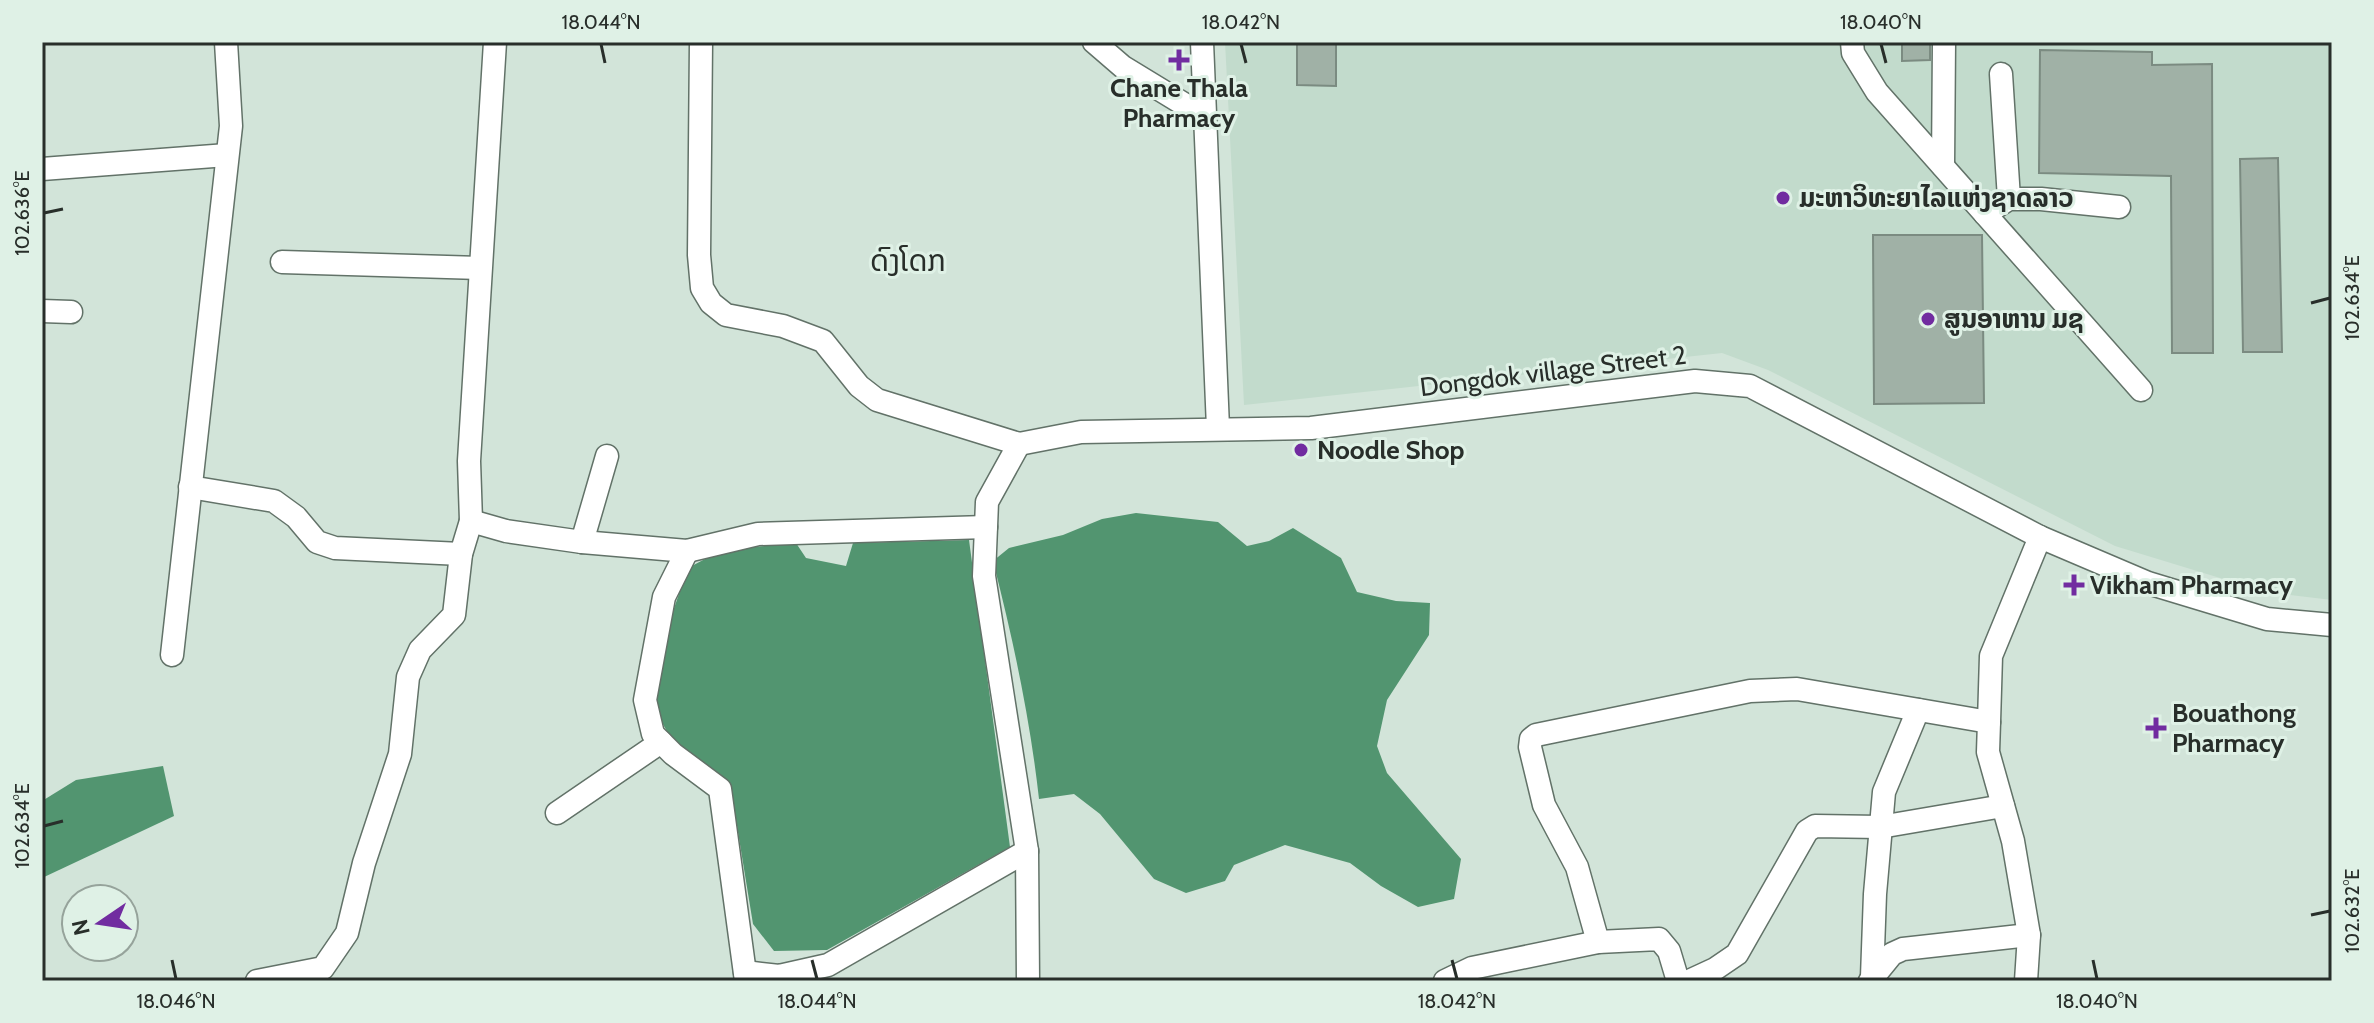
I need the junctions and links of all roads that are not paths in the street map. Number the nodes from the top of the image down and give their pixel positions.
1 (226, 42) edge
2 (495, 42) edge
3 (701, 42) edge
4 (1094, 42) edge
5 (1202, 42) edge
6 (1944, 42) edge
7 (1846, 46) edge
8 (2001, 74) dead end
9 (1205, 117) junction
10 (227, 155) junction
11 (1943, 166) junction
12 (42, 169) edge
13 (2009, 199) junction
14 (2119, 207) dead end
15 (1985, 214) junction
16 (282, 262) dead end
17 (480, 268) junction
18 (42, 311) edge
19 (71, 312) dead end
20 (2141, 390) dead end
21 (1218, 428) junction
22 (1019, 444) junction
23 (607, 456) dead end
24 (190, 487) junction
25 (471, 521) junction
26 (986, 527) junction
27 (2040, 537) junction
28 (582, 542) junction
29 (687, 551) junction
30 (461, 554) junction
31 (2332, 625) edge
32 (172, 655) dead end
33 (1918, 710) junction
34 (1989, 722) junction
35 (661, 742) junction
36 (2003, 806) junction
37 (557, 813) dead end
38 (1880, 827) junction
39 (1027, 851) junction
40 (2029, 935) junction
41 (1598, 942) junction
42 (746, 977) edge
43 (1871, 979) edge
44 (257, 981) edge
45 (1028, 981) edge
46 (1445, 981) edge
47 (1678, 981) edge
48 (1689, 981) edge
49 (2026, 981) edge

1 - 10 street
2 - 17 street
3 - 22 street
4 - 9 street
5 - 9 street
6 - 11 street
7 - 11 street
8 - 13 street
9 - 21 street
10 - 12 street
10 - 24 street
11 - 15 street
13 - 14 street
13 - 15 street
15 - 20 street
16 - 17 street
17 - 25 street
18 - 19 street
21 - 22 street, Dongdok village Street 2
21 - 27 street, Dongdok village Street 2
22 - 26 street
23 - 28 street
24 - 30 street
24 - 32 street
25 - 28 street
25 - 30 street
26 - 29 street
26 - 39 street
27 - 31 street, Dongdok village Street 2
27 - 34 street
28 - 29 street
29 - 35 street
30 - 44 street
33 - 34 street
33 - 38 street
33 - 41 street
34 - 36 street
35 - 37 street
35 - 42 street
36 - 38 street
36 - 40 street
38 - 43 street
38 - 48 street
39 - 42 street
39 - 45 street
40 - 43 street
40 - 49 street
41 - 46 street
41 - 47 street

